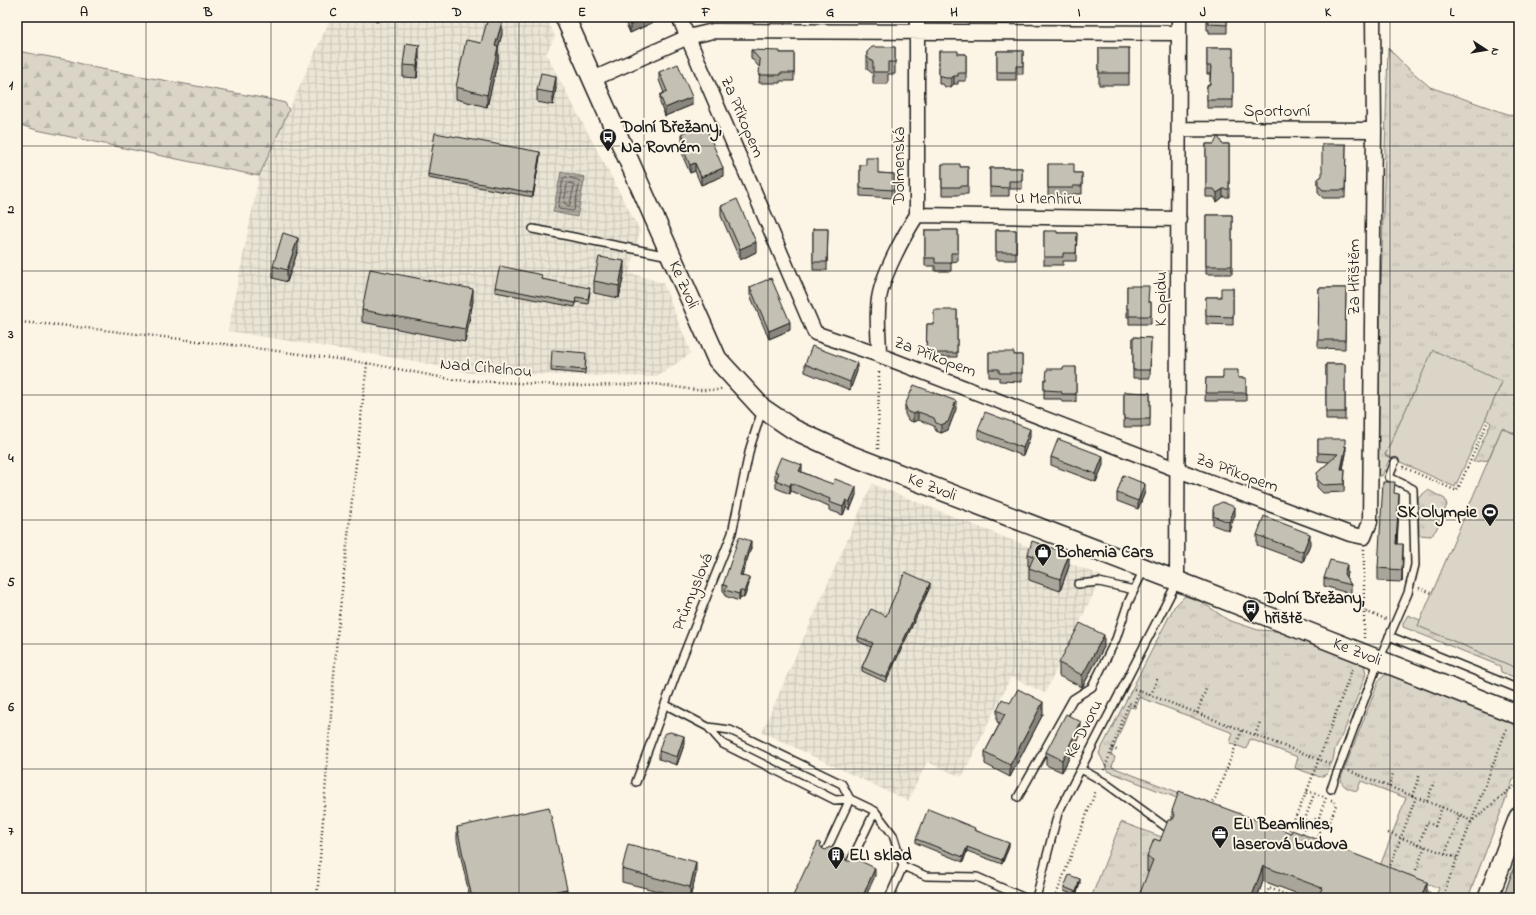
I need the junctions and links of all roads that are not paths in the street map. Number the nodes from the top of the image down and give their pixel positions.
1 (566, 17) edge
2 (679, 17) edge
3 (917, 17) edge
4 (1179, 17) edge
5 (1373, 17) edge
6 (917, 32) junction
7 (1179, 33) junction
8 (688, 37) junction
9 (593, 79) junction
10 (1180, 129) junction
11 (1374, 130) junction
12 (917, 216) junction
13 (1179, 219) junction
14 (533, 229) dead end
15 (671, 256) junction
16 (879, 355) junction
17 (762, 408) junction
18 (1395, 463) road end
19 (1178, 470) junction
20 (1364, 537) joint
21 (1144, 568) junction
22 (1177, 581) junction
23 (1078, 584) dead end
24 (1134, 590) junction
25 (1389, 636) junction
26 (1379, 660) junction
27 (1519, 689) edge
28 (666, 705) junction
29 (1513, 720) edge
30 (708, 727) junction
31 (1081, 769) junction
32 (636, 782) dead end
33 (1331, 789) dead end
34 (1018, 797) dead end
35 (850, 798) junction
36 (875, 811) junction
37 (1519, 817) edge
38 (1170, 830) edge
39 (824, 853) edge
40 (849, 865) edge
41 (903, 866) junction
42 (889, 898) edge
43 (1025, 898) edge
44 (1036, 898) edge
45 (1488, 898) edge

1 - 9 street, Ke Zvoli
2 - 8 street, Za Příkopem
3 - 6 street, Dolmenská
4 - 7 street, K Opidu
5 - 11 street, Za Hřištěm
6 - 7 street
6 - 8 street
6 - 12 street, Dolmenská
7 - 10 street, K Opidu
8 - 9 street
8 - 16 street, Za Příkopem
9 - 15 street, Ke Zvoli
10 - 11 street, Sportovní
10 - 13 street, K Opidu
11 - 20 street, Za Hřištěm
12 - 13 street, U Menhiru
12 - 16 street, Dolmenská
13 - 19 street, K Opidu
14 - 15 lane
15 - 17 street, Ke Zvoli
16 - 19 street, Za Příkopem
17 - 21 street, Ke Zvoli
17 - 28 lane, Průmyslová
18 - 25 lane
19 - 20 street, Za Příkopem
19 - 22 street, K Opidu
21 - 22 street, Ke Zvoli
21 - 24 lane
22 - 26 street, Ke Zvoli
22 - 31 lane, Ke Dvoru
23 - 24 lane
24 - 34 lane
25 - 26 lane
25 - 27 lane
26 - 29 street, Ke Zvoli
26 - 33 lane
28 - 30 lane
28 - 32 lane, Průmyslová
30 - 35 lane
30 - 35 lane
31 - 38 lane
31 - 44 lane, Ke Dvoru
35 - 36 lane
35 - 39 lane
36 - 40 lane
36 - 41 lane
37 - 45 street
41 - 42 lane
41 - 43 lane

